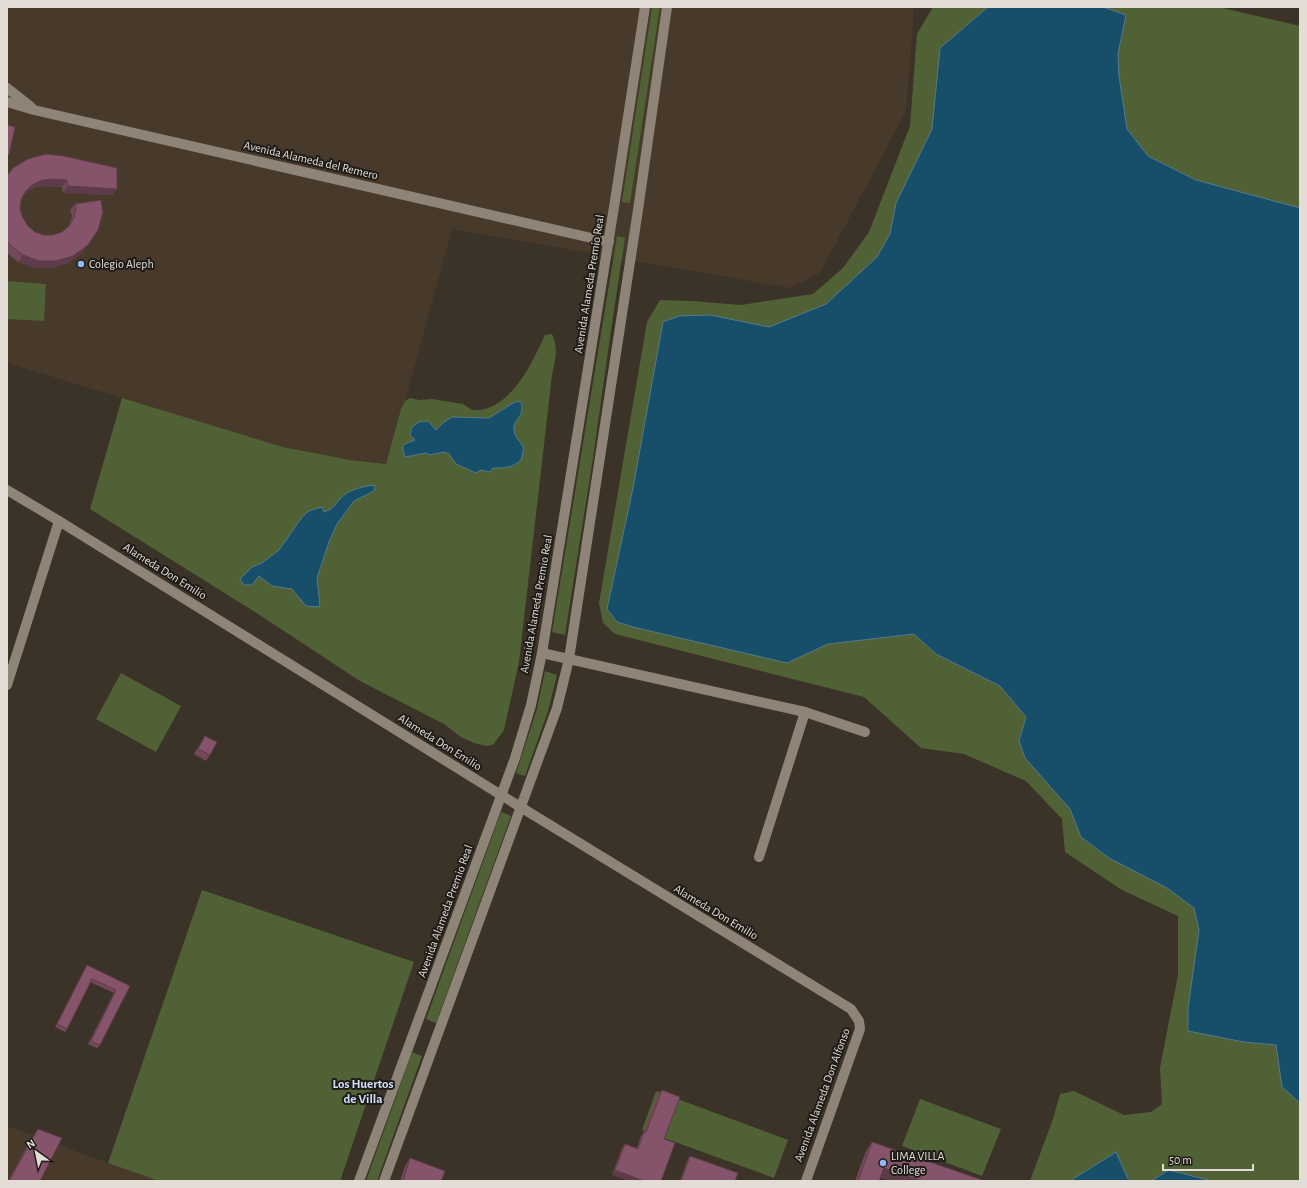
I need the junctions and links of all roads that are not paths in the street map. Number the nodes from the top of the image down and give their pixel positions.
1 (645, 7) edge
2 (666, 7) edge
3 (7, 88) edge
4 (7, 102) edge
5 (34, 110) junction
6 (608, 242) junction
7 (7, 490) edge
8 (59, 521) junction
9 (542, 653) junction
10 (569, 659) junction
11 (7, 685) edge
12 (805, 712) junction
13 (865, 732) dead end
14 (501, 795) junction
15 (520, 807) junction
16 (759, 857) dead end
17 (858, 1018) joint
18 (359, 1181) edge
19 (384, 1181) edge
20 (806, 1181) edge

1 - 6 street, Avenida Alameda Premio Real
2 - 10 street
3 - 5 street
4 - 5 street, Avenida Alameda del Remero
5 - 6 street, Avenida Alameda del Remero
6 - 9 street, Avenida Alameda Premio Real
7 - 8 street, Alameda Don Emilio
8 - 11 street
8 - 14 street, Alameda Don Emilio
9 - 10 street
9 - 14 street, Avenida Alameda Premio Real
10 - 12 street
10 - 15 street
12 - 13 street
12 - 16 street
14 - 15 street, Alameda Don Emilio
14 - 18 street, Avenida Alameda Premio Real
15 - 17 street, Alameda Don Emilio
15 - 19 street
17 - 20 street, Avenida Alameda Don Alfonso

